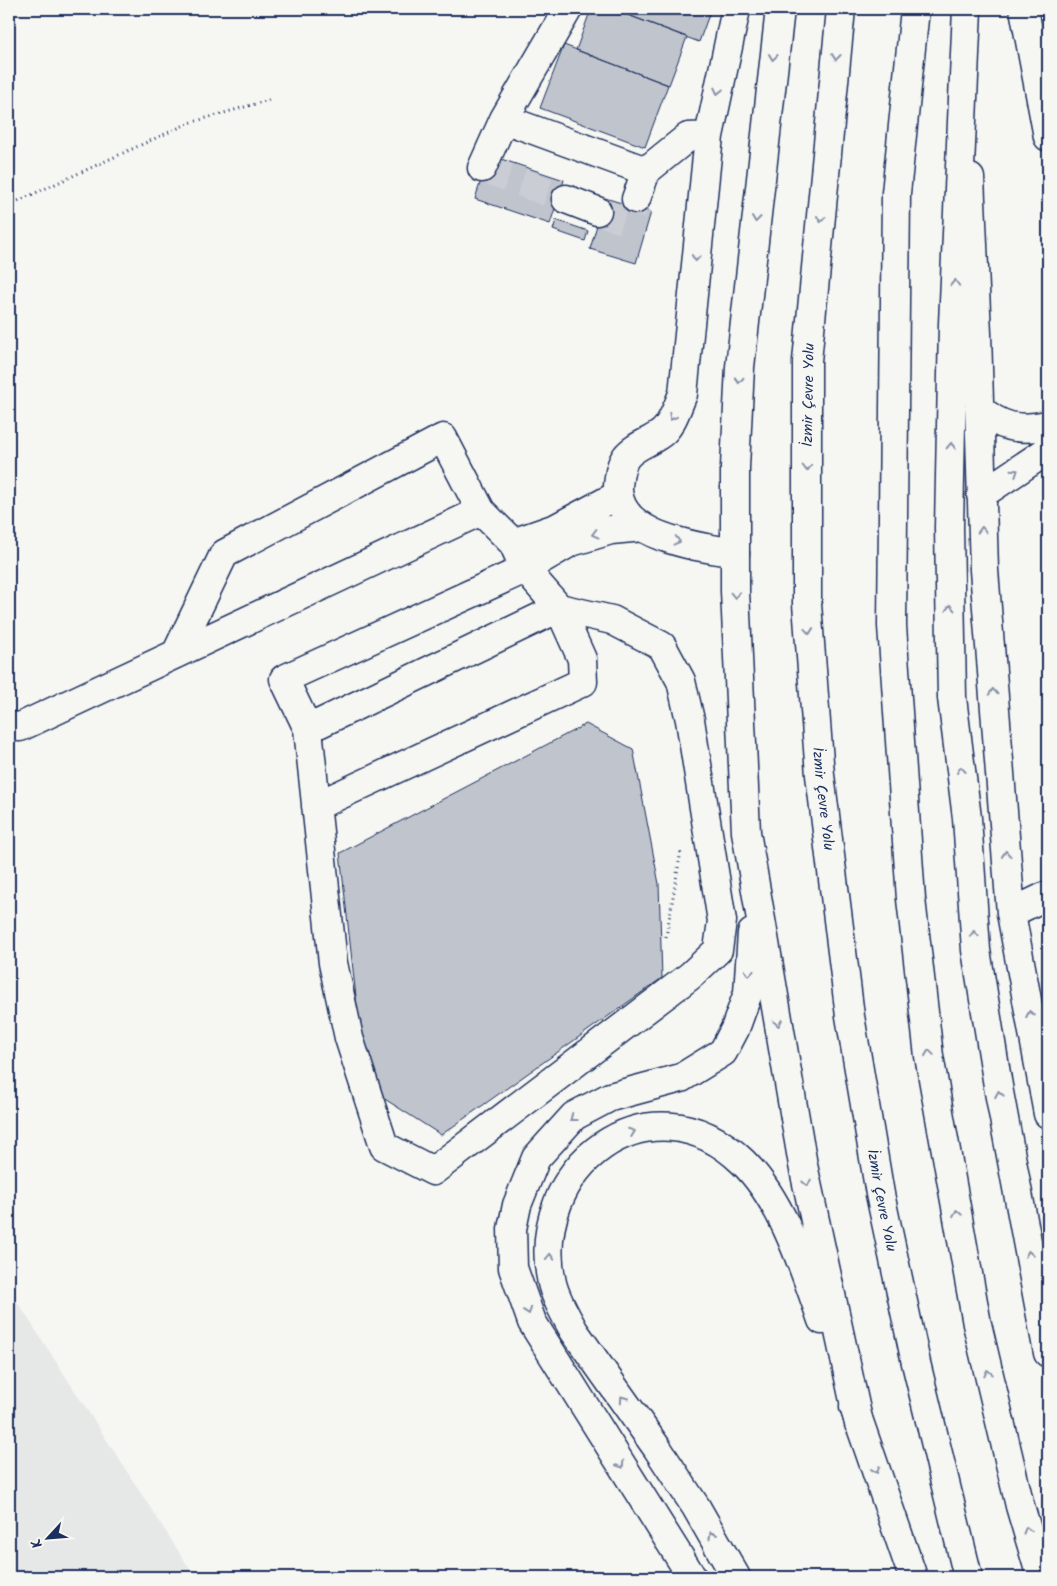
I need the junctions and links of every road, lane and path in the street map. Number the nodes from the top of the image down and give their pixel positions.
1 (568, 9) edge
2 (736, 9) edge
3 (780, 9) edge
4 (841, 9) edge
5 (915, 9) edge
6 (967, 9) edge
7 (1024, 9) edge
8 (964, 65) junction
9 (269, 100) dead end
10 (504, 119) junction
11 (709, 136) junction
12 (1048, 138) edge
13 (482, 168) dead end
14 (646, 171) junction
15 (566, 198) tunnel mouth
16 (636, 199) tunnel mouth
17 (9, 205) edge
18 (597, 211) tunnel mouth
19 (979, 408) junction
20 (1048, 425) edge
21 (1048, 450) edge
22 (618, 494) junction
23 (981, 495) junction
24 (481, 512) junction
25 (643, 527) junction
26 (513, 543) junction
27 (735, 553) junction
28 (525, 569) junction
29 (559, 608) junction
30 (176, 654) junction
31 (9, 726) edge
32 (308, 729) junction
33 (316, 806) junction
34 (682, 850) dead end
35 (755, 889) junction
36 (1048, 894) edge
37 (1011, 913) junction
38 (666, 937) dead end
39 (1048, 1114) edge
40 (1048, 1354) edge
41 (860, 1424) junction
42 (692, 1577) edge
43 (736, 1577) edge
44 (913, 1577) edge
45 (968, 1577) edge
46 (1041, 1577) edge

1 - 10 main road
2 -> 11 main road
3 -> 27 main road
4 -> 45 main road, İzmir Çevre Yolu
46 -> 5 main road
6 - 8 main road
7 - 12 main road
8 - 19 main road
40 -> 8 main road
9 - 17 path
10 - 13 main road
10 - 14 main road
11 - 14 main road
11 -> 22 main road
14 - 16 main road
15 - 18 main road
19 - 20 main road
19 - 23 main road
23 -> 21 main road
22 - 25 main road
22 - 26 main road
37 -> 23 main road
24 - 26 main road
24 - 30 main road
24 - 30 main road
25 -> 27 main road
25 -> 28 main road
26 - 28 main road
27 -> 35 main road
28 - 29 main road
28 - 32 main road
29 - 32 main road
29 - 33 main road
29 - 33 main road
30 - 31 main road
32 - 33 main road
34 - 38 path
35 -> 41 main road
35 -> 42 main road
36 - 37 main road
39 -> 37 main road
43 -> 41 main road
41 -> 44 main road

